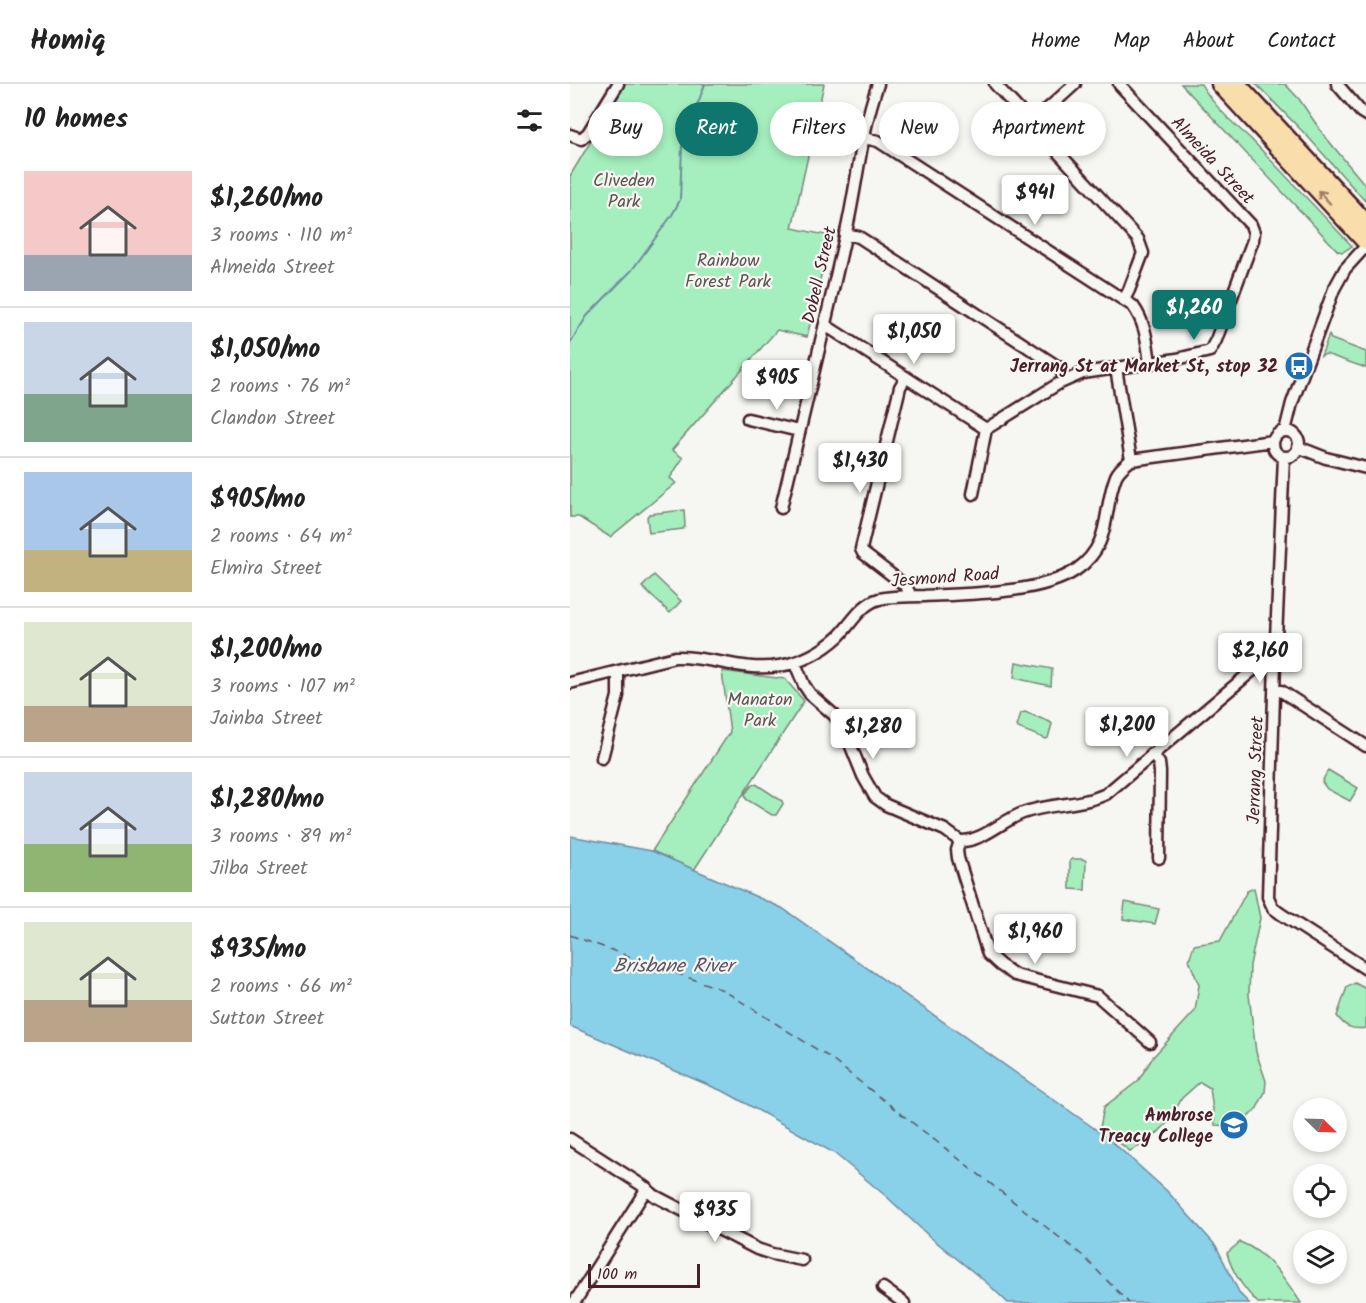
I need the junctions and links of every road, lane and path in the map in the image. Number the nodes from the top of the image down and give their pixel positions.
1 (618, 84) edge
2 (878, 84) edge
3 (995, 84) edge
4 (1075, 84) edge
5 (1119, 84) edge
6 (1220, 84) edge
7 (1237, 84) edge
8 (1337, 84) edge
9 (1012, 102) edge
10 (1055, 102) edge
11 (1366, 115) edge
12 (867, 123) edge
13 (570, 135) edge
14 (867, 139) edge
15 (860, 156) edge
16 (1062, 156) edge
17 (845, 234) junction
18 (1365, 236) edge
19 (1124, 300) junction
20 (825, 325) junction
21 (1150, 363) junction
22 (1116, 368) junction
23 (906, 377) junction
24 (1065, 380) junction
25 (748, 419) dead end
26 (986, 429) junction
27 (799, 431) junction
28 (1286, 431) junction
29 (1274, 441) junction
30 (1299, 447) junction
31 (1284, 457) junction
32 (1131, 459) junction
33 (1366, 468) edge
34 (973, 494) dead end
35 (781, 508) dead end
36 (911, 596) junction
37 (1275, 661) junction
38 (795, 663) junction
39 (618, 672) junction
40 (570, 683) edge
41 (1274, 690) junction
42 (1366, 746) edge
43 (1152, 754) junction
44 (602, 758) dead end
45 (960, 841) junction
46 (1159, 858) dead end
47 (1366, 969) edge
48 (1150, 1042) dead end
49 (570, 1139) edge
50 (647, 1188) junction
51 (802, 1260) dead end
52 (883, 1288) dead end
53 (570, 1300) edge
54 (575, 1303) edge
55 (904, 1303) edge

1 - 13 street
2 - 12 street, Dobell Street
3 - 9 street
4 - 10 street
5 - 21 street, Almeida Street
18 -> 6 highway
7 - 18 highway
8 - 11 street
14 - 19 street
15 - 17 street, Dobell Street
16 - 19 street
17 - 20 street, Dobell Street
17 - 24 street
18 - 28 street
19 - 21 street
20 - 23 street
20 - 27 street, Dobell Street
21 - 22 street, Almeida Street
22 - 24 street, Almeida Street
22 - 32 street
23 - 26 street
23 - 36 street
24 - 26 street, Almeida Street
25 - 27 street
26 - 34 street
27 - 35 street, Dobell Street
28 - 29 street
28 - 30 street
29 - 31 street
29 - 32 street
30 - 31 street
30 - 33 street
31 - 37 street, Jerrang Street
32 - 36 street, Jesmond Road
36 - 38 street, Jesmond Road
37 - 41 street, Jerrang Street
37 - 43 street
38 - 39 street, Jesmond Road
38 - 45 street
39 - 40 street, Jesmond Road
39 - 44 street
41 - 42 street
41 - 47 street, Jerrang Street
43 - 45 street
43 - 46 street
45 - 48 street
49 - 50 street
50 - 51 street
50 - 54 street
52 - 55 street
53 - 54 street

